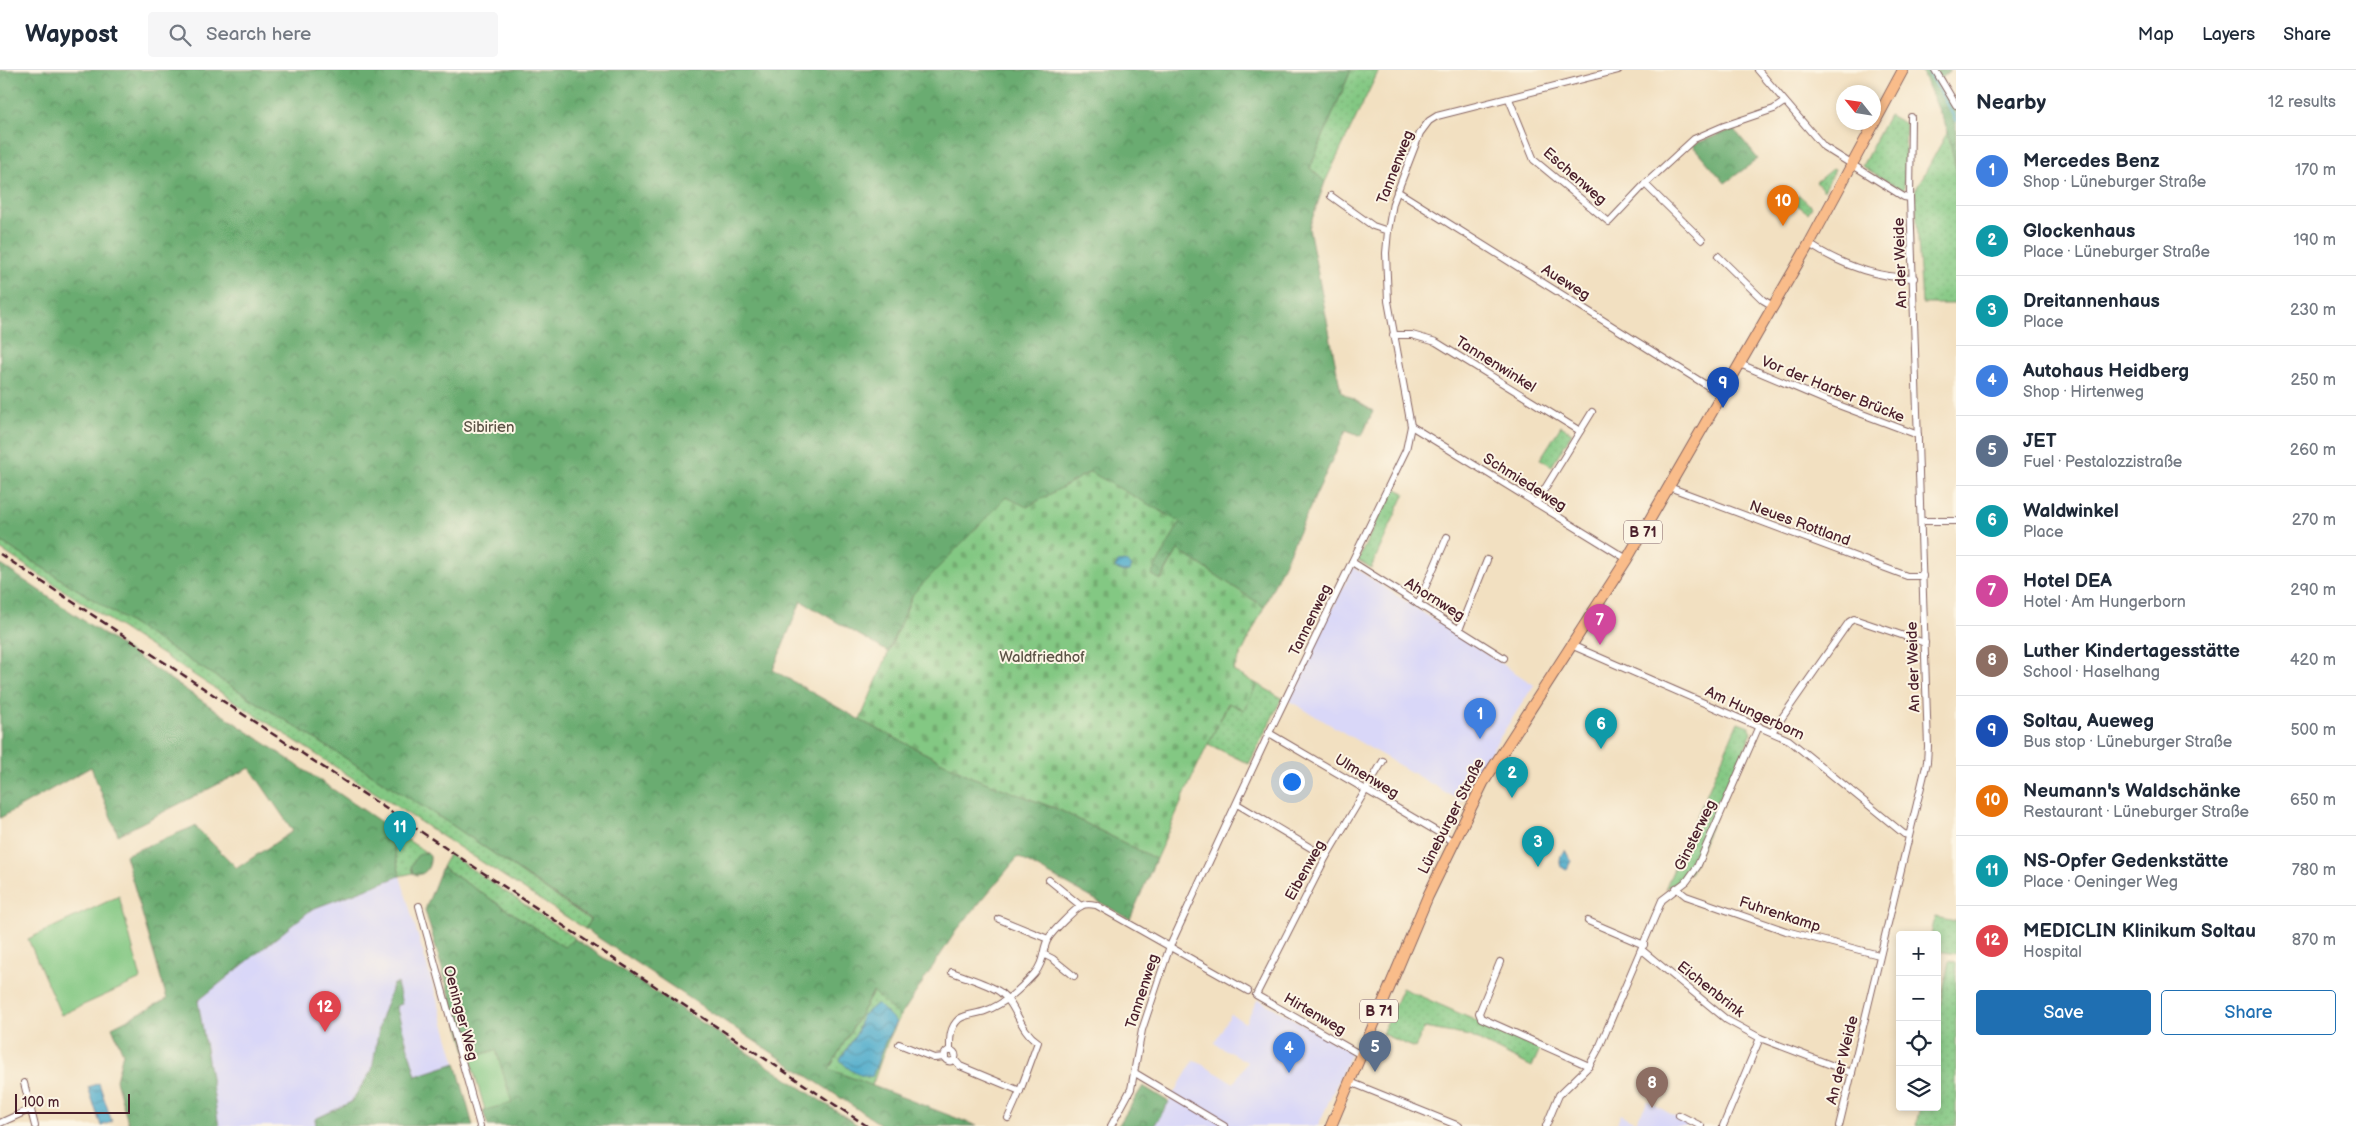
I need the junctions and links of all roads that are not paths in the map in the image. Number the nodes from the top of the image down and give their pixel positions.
1 (1618, 70) edge
2 (1758, 70) edge
3 (1903, 70) edge
4 (1935, 70) edge
5 (1509, 98) junction
6 (1784, 102) junction
7 (1956, 105) edge
8 (1911, 117) dead end
9 (1853, 166) junction
10 (1645, 184) junction
11 (1397, 191) junction
12 (1331, 196) dead end
13 (1910, 198) junction
14 (1388, 232) junction
15 (1702, 240) dead end
16 (1809, 244) junction
17 (1718, 256) dead end
18 (1914, 278) junction
19 (1773, 306) junction
20 (1393, 336) junction
21 (1740, 364) junction
22 (1722, 395) junction
23 (1592, 412) dead end
24 (1411, 426) junction
25 (1580, 431) junction
26 (1918, 435) junction
27 (1669, 487) junction
28 (1536, 503) junction
29 (1921, 521) junction
30 (1956, 521) edge
31 (1447, 537) dead end
32 (1627, 559) junction
33 (1487, 560) dead end
34 (1352, 562) junction
35 (1923, 576) junction
36 (1418, 604) junction
37 (1459, 630) junction
38 (1925, 643) junction
39 (1571, 645) junction
40 (1504, 658) dead end
41 (1759, 726) junction
42 (1772, 732) junction
43 (1269, 733) junction
44 (1384, 761) dead end
45 (1365, 790) junction
46 (1237, 804) junction
47 (1909, 835) junction
48 (1453, 841) junction
49 (1326, 857) junction
50 (1049, 880) dead end
51 (1676, 888) junction
52 (419, 906) dead end
53 (1081, 906) junction
54 (999, 919) dead end
55 (1588, 921) dead end
56 (1048, 939) junction
57 (1170, 946) junction
58 (1643, 948) junction
59 (1045, 955) junction
60 (1880, 955) junction
61 (1500, 962) dead end
62 (952, 972) dead end
63 (1074, 976) dead end
64 (1248, 991) dead end
65 (1256, 995) joint
66 (1007, 1000) junction
67 (1760, 1038) junction
68 (899, 1044) dead end
69 (950, 1051) junction
70 (1361, 1055) junction
71 (945, 1057) junction
72 (954, 1060) junction
73 (1589, 1066) junction
74 (1135, 1073) junction
75 (1852, 1073) junction
76 (1350, 1082) junction
77 (24, 1083) dead end
78 (1020, 1090) junction
79 (31, 1109) junction
80 (1679, 1115) dead end
81 (1008, 1118) dead end
82 (0, 1123) edge
83 (35, 1126) edge
84 (480, 1126) edge
85 (1111, 1126) edge
86 (1224, 1126) edge
87 (1331, 1126) edge
88 (1456, 1126) edge
89 (1546, 1126) edge
90 (1701, 1126) edge
91 (1723, 1126) edge
92 (1839, 1126) edge

1 - 5 street
2 - 6 street, An der Weide
3 - 9 main road, Lüneburger Straße / B 71
4 - 7 street
5 - 10 street, Eschenweg
5 - 11 street, Tannenweg
6 - 9 street, An der Weide
6 - 10 street
8 - 13 street, An der Weide
9 - 13 street, An der Weide
9 - 16 main road, Lüneburger Straße / B 71
10 - 15 street
11 - 14 street, Tannenweg
11 - 22 street, Aueweg
12 - 14 street
13 - 18 street, An der Weide
14 - 20 street, Tannenweg
16 - 18 street
16 - 19 main road, Lüneburger Straße / B 71
17 - 19 street
18 - 26 street, An der Weide
19 - 21 main road, Lüneburger Straße / B 71
20 - 24 street, Tannenweg
20 - 25 street, Tannenwinkel
21 - 22 main road, Lüneburger Straße / B 71
21 - 26 street, Vor der Harber Brücke
22 - 27 main road, Lüneburger Straße / B 71
23 - 25 street
24 - 28 street, Schmiedeweg
24 - 34 street, Tannenweg
25 - 28 street
26 - 29 street, An der Weide
27 - 32 main road, Lüneburger Straße / B 71
27 - 35 street, Neues Rottland
28 - 32 street, Schmiedeweg
29 - 30 street
29 - 35 street, An der Weide
31 - 36 street
32 - 39 main road, Lüneburger Straße / B 71
33 - 37 street
34 - 36 street, Ahornweg
34 - 43 street, Tannenweg
35 - 38 street, An der Weide
36 - 37 street, Ahornweg
37 - 40 street, Ahornweg
38 - 42 street
38 - 47 street, An der Weide
39 - 41 street, Am Hungerborn
39 - 48 main road, Lüneburger Straße / B 71
41 - 42 street, Am Hungerborn
41 - 51 street, Ginsterweg
42 - 47 street, Am Hungerborn
43 - 45 street, Ulmenweg
43 - 46 street, Tannenweg
44 - 45 street, Eibenweg
45 - 48 street, Ulmenweg
45 - 49 street, Eibenweg
46 - 49 street
46 - 57 street, Tannenweg
47 - 60 street, An der Weide
48 - 70 main road, Lüneburger Straße / B 71
49 - 65 street, Eibenweg
50 - 53 street
51 - 58 street, Ginsterweg
51 - 60 street, Fuhrenkamp
52 - 84 street, Oeninger Weg
53 - 56 street
53 - 57 street
54 - 56 street
55 - 58 street
56 - 59 street
57 - 64 street
57 - 74 street, Tannenweg
58 - 67 street, Eichenbrink
58 - 73 street, Ginsterweg
59 - 63 street
59 - 66 street
60 - 75 street, An der Weide
61 - 73 street
62 - 66 street
65 - 70 street, Hirtenweg
66 - 69 street
66 - 78 street
67 - 75 street, Eichenbrink
67 - 91 street
68 - 71 street
69 - 71 street
69 - 72 street
70 - 76 main road, Lüneburger Straße / B 71
71 - 72 street
72 - 78 street
73 - 89 street, Ginsterweg
74 - 85 street, Tannenweg
74 - 86 street
75 - 92 street, An der Weide
76 - 87 main road, Lüneburger Straße / B 71
76 - 88 street
77 - 79 street
78 - 81 street
79 - 82 street
79 - 83 street
80 - 90 street

